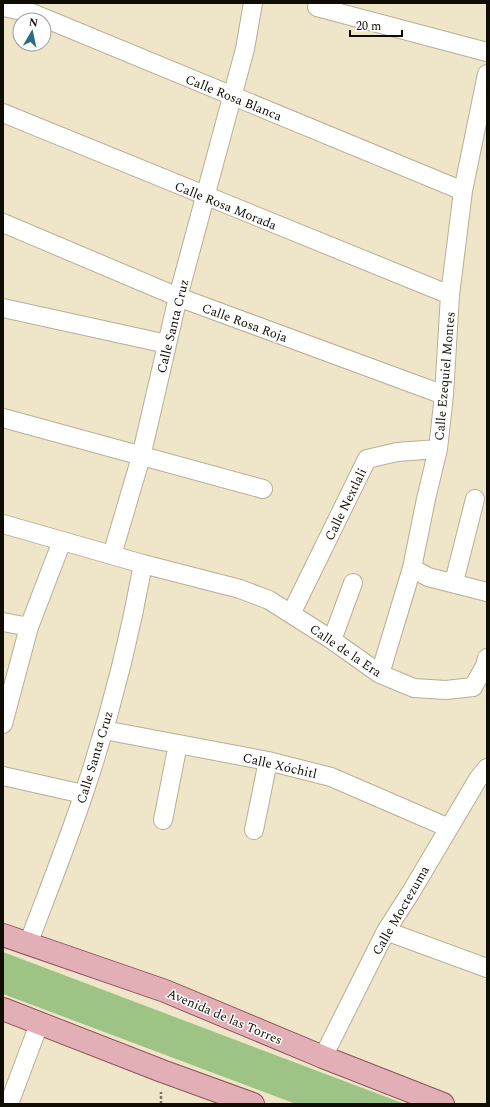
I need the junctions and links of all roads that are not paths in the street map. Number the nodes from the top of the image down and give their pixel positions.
1 (253, 3) edge
2 (3, 7) edge
3 (317, 7) dead end
4 (34, 8) edge
5 (487, 52) edge
6 (487, 74) edge
7 (232, 97) junction
8 (3, 113) edge
9 (480, 142) edge
10 (464, 191) junction
11 (204, 196) junction
12 (3, 223) edge
13 (450, 295) junction
14 (178, 298) junction
15 (3, 308) edge
16 (167, 344) junction
17 (444, 395) junction
18 (3, 418) edge
19 (438, 449) junction
20 (141, 457) junction
21 (263, 489) dead end
22 (475, 499) dead end
23 (3, 524) edge
24 (62, 541) junction
25 (112, 555) junction
26 (143, 564) junction
27 (412, 568) junction
28 (454, 582) junction
29 (353, 583) dead end
30 (487, 592) edge
31 (291, 614) junction
32 (3, 622) edge
33 (29, 627) junction
34 (332, 640) junction
35 (487, 658) edge
36 (380, 674) junction
37 (3, 724) edge
38 (104, 730) junction
39 (178, 744) junction
40 (268, 761) junction
41 (487, 768) edge
42 (3, 776) edge
43 (83, 794) junction
44 (163, 820) dead end
45 (448, 828) junction
46 (254, 830) dead end
47 (386, 931) junction
48 (3, 935) edge
49 (28, 944) junction
50 (487, 968) edge
51 (3, 1009) edge
52 (38, 1024) junction
53 (323, 1058) junction
54 (215, 1097) edge
55 (9, 1104) edge
56 (253, 1104) edge
57 (444, 1104) edge

1 - 7 street, Calle Santa Cruz
2 - 4 street, Calle Rosa Blanca
3 - 5 street
4 - 7 street, Calle Rosa Blanca
6 - 9 street, Calle Ezequiel Montes
7 - 10 street, Calle Rosa Blanca
7 - 11 street, Calle Santa Cruz
8 - 11 street, Calle Rosa Morada
9 - 10 street, Calle Ezequiel Montes
10 - 13 street, Calle Ezequiel Montes
11 - 13 street, Calle Rosa Morada
11 - 14 street, Calle Santa Cruz
12 - 14 street, Calle Rosa Roja
13 - 17 street, Calle Ezequiel Montes
14 - 16 street, Calle Santa Cruz
14 - 17 street, Calle Rosa Roja
15 - 16 street
16 - 20 street, Calle Santa Cruz
17 - 19 street, Calle Ezequiel Montes
18 - 20 street
19 - 27 street, Calle Ezequiel Montes
19 - 31 street, Calle Nextlali
20 - 21 street
20 - 25 street, Calle Santa Cruz
22 - 28 street
23 - 24 street, Calle de la Era
24 - 25 street, Calle de la Era
24 - 33 street
25 - 26 street, Calle de la Era
26 - 31 street, Calle de la Era
26 - 38 street, Calle Santa Cruz
27 - 28 street
27 - 36 street, Calle Ezequiel Montes
28 - 30 street
29 - 34 street
31 - 34 street, Calle de la Era
32 - 33 street
33 - 37 street
34 - 36 street, Calle de la Era
35 - 36 street, Calle de la Era
38 - 39 street, Calle Xóchitl
38 - 43 street, Calle Santa Cruz
39 - 40 street, Calle Xóchitl
39 - 44 street
40 - 45 street, Calle Xóchitl
40 - 46 street
41 - 45 street, Calle Moctezuma
42 - 43 street
43 - 49 street, Calle Santa Cruz
45 - 47 street, Calle Moctezuma
47 - 50 street
47 - 53 street, Calle Moctezuma
48 - 49 main road, Avenida de las Torres
49 - 53 main road, Avenida de las Torres
51 - 52 main road
52 - 54 main road
52 - 55 street
53 - 57 main road, Avenida de las Torres
54 - 56 main road

